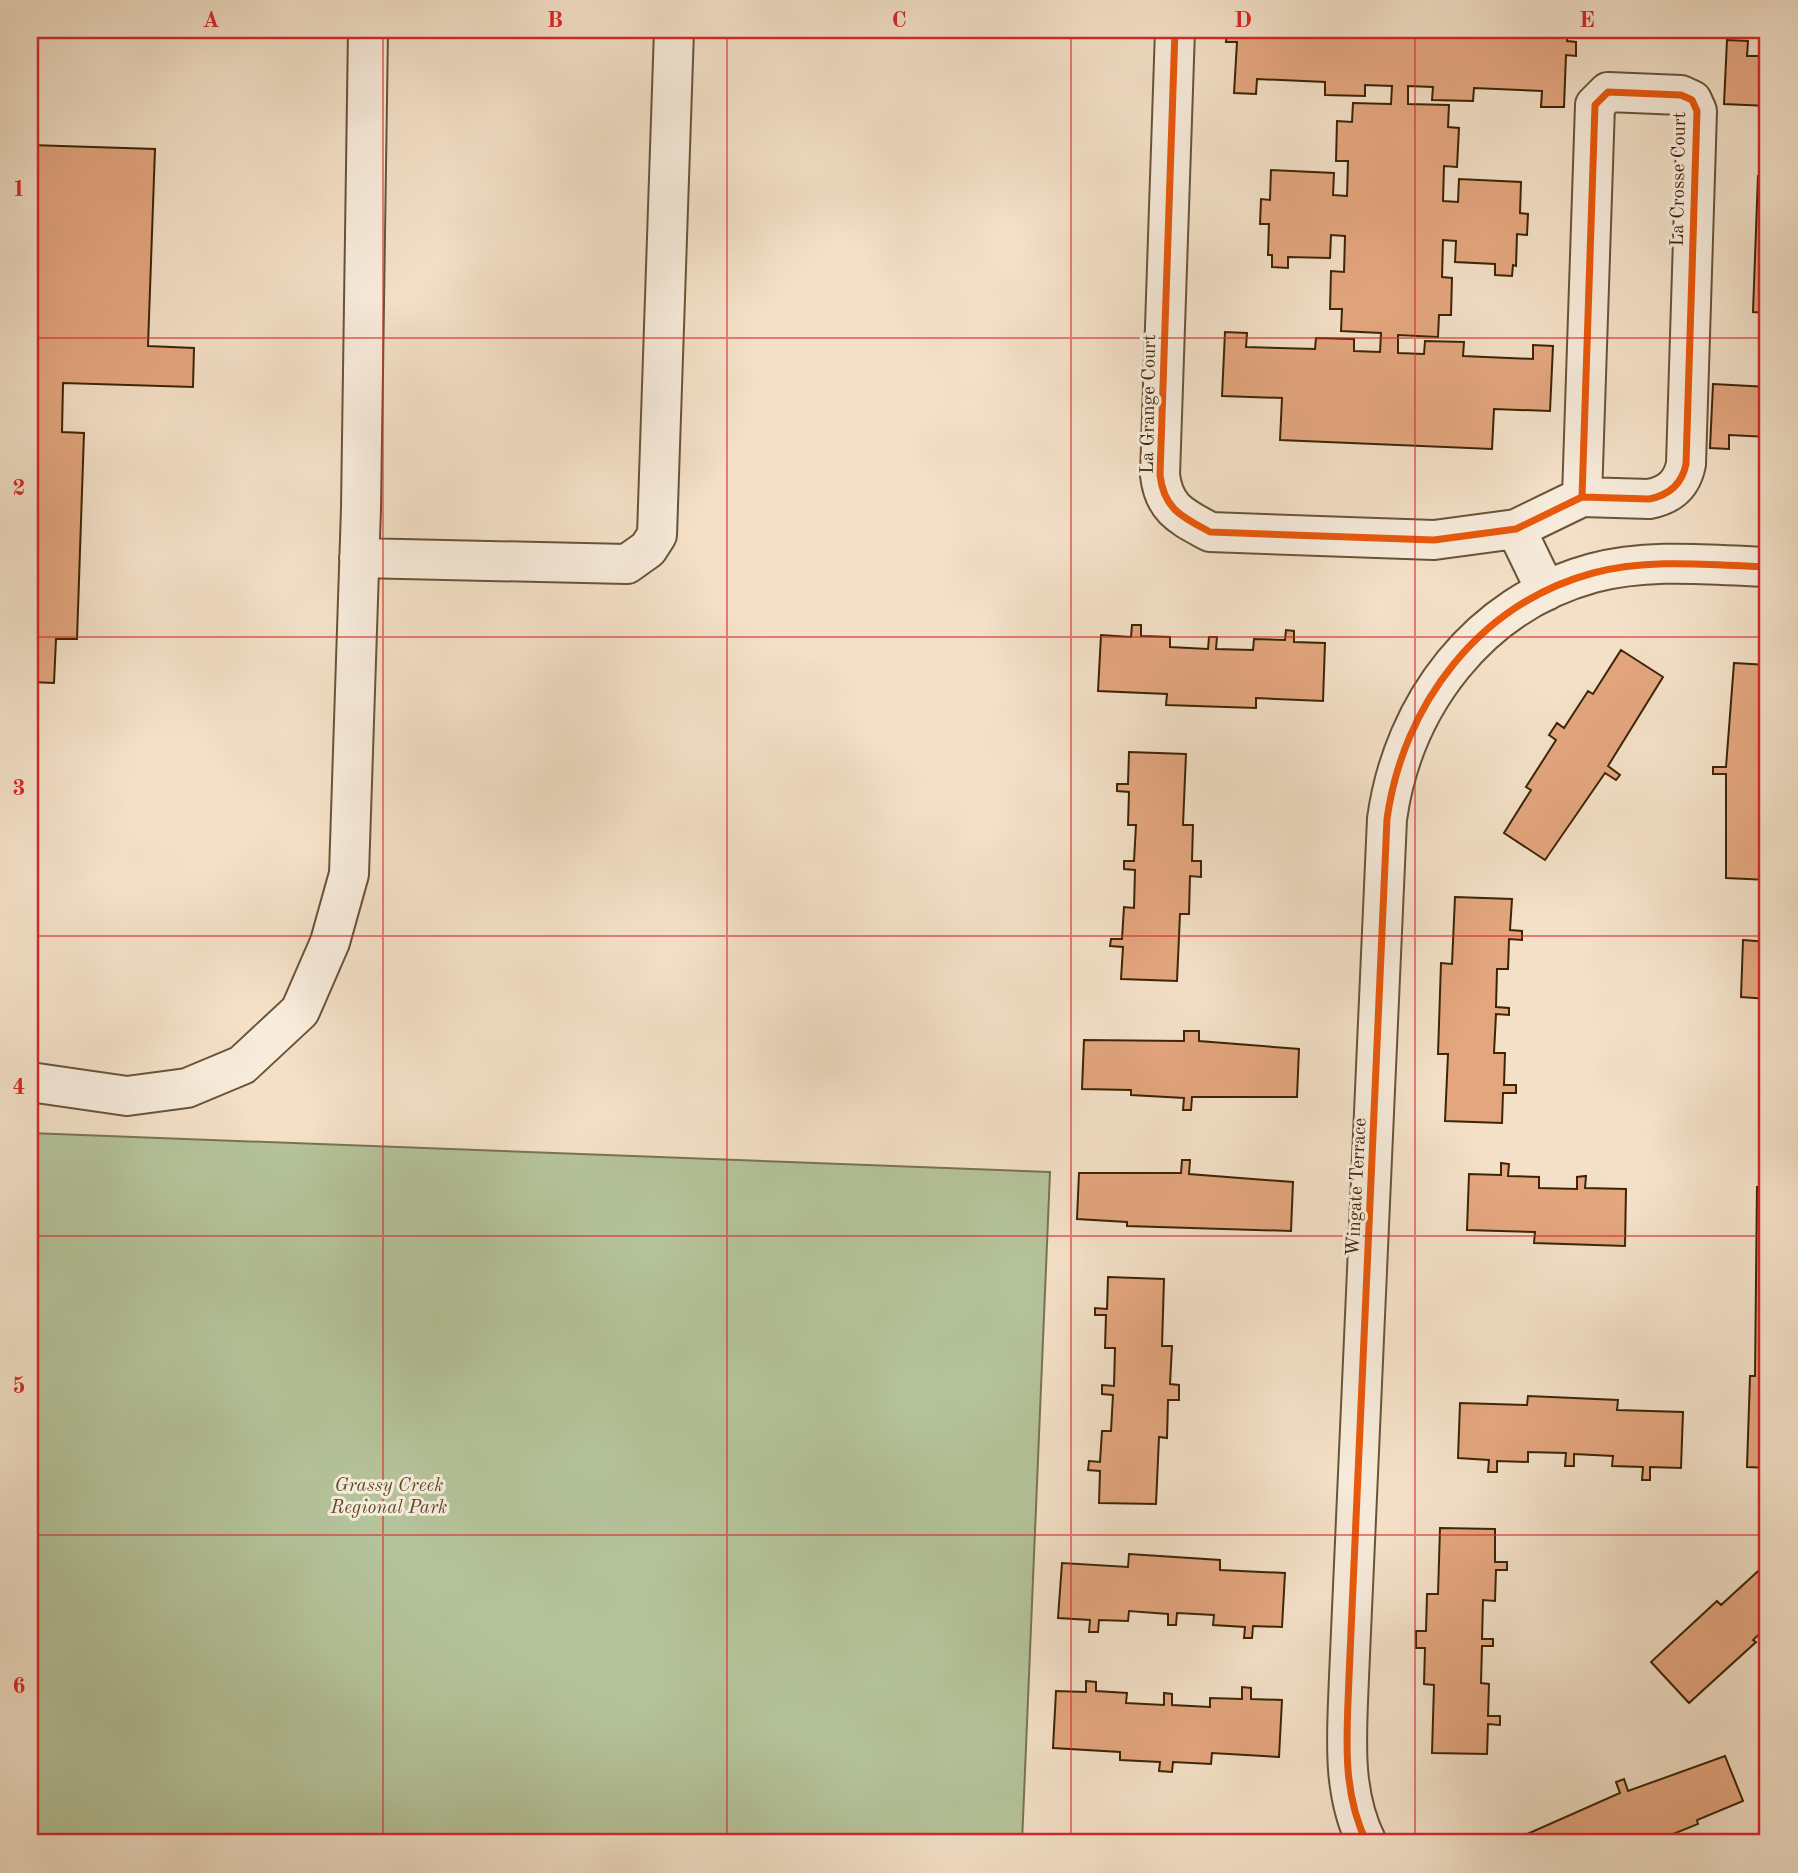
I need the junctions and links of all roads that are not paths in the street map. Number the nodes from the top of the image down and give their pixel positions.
1 (368, 30) edge
2 (674, 30) edge
3 (1175, 30) edge
4 (1582, 497) junction
5 (1516, 530) junction
6 (359, 558) junction
7 (1768, 567) edge
8 (1546, 591) junction
9 (30, 1082) edge
10 (1367, 1843) edge

1 - 6 street
2 - 6 street
3 - 5 street, La Grange Court
4 - 4 street, La Crosse Court
4 - 5 street, La Crosse Court
5 - 8 street
6 - 9 street
7 - 8 street, Wingate Terrace
8 - 10 street, Wingate Terrace

